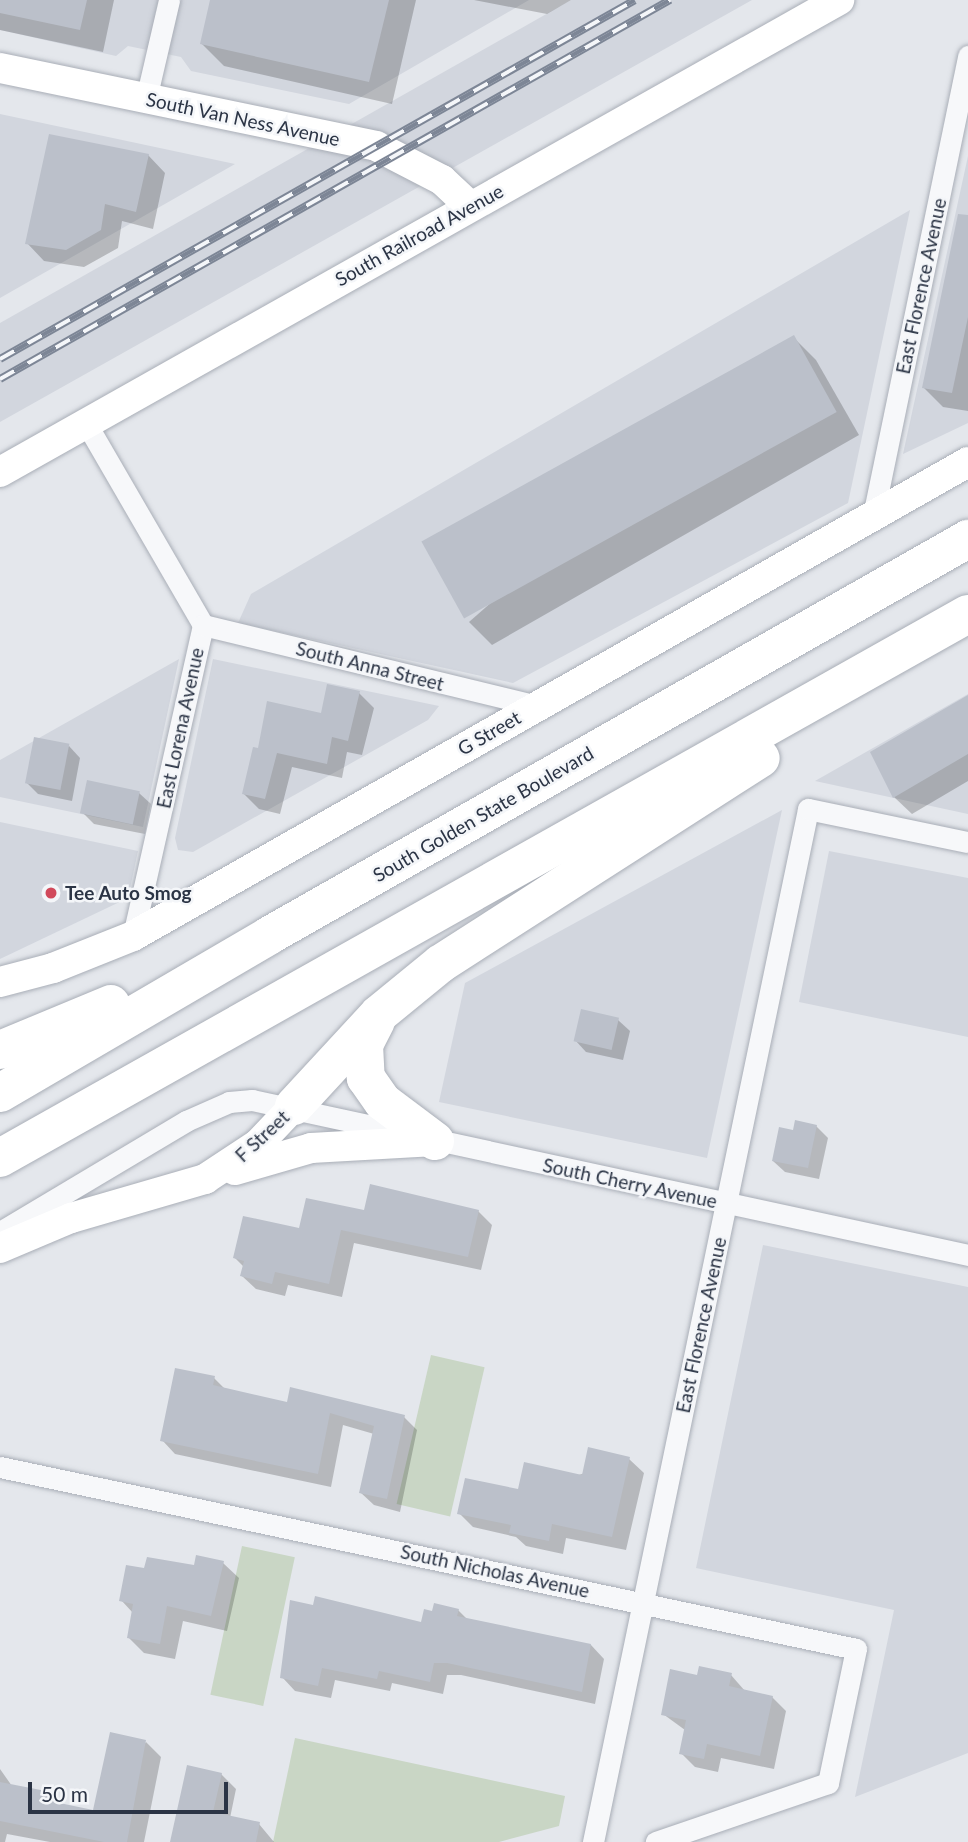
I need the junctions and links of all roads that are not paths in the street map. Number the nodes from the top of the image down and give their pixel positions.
1 (169, 0) edge
2 (838, 0) edge
3 (968, 56) edge
4 (0, 68) edge
5 (146, 99) junction
6 (470, 206) junction
7 (86, 424) junction
8 (968, 462) edge
9 (0, 472) edge
10 (873, 516) junction
11 (968, 539) edge
12 (968, 614) edge
13 (203, 625) junction
14 (968, 625) edge
15 (537, 706) junction
16 (968, 842) edge
17 (270, 935) junction
18 (133, 936) junction
19 (0, 982) edge
20 (379, 1014) junction
21 (0, 1051) edge
22 (0, 1093) edge
23 (294, 1106) junction
24 (435, 1141) junction
25 (0, 1158) edge
26 (205, 1179) junction
27 (726, 1203) junction
28 (0, 1232) edge
29 (0, 1248) edge
30 (968, 1255) edge
31 (0, 1467) edge
32 (643, 1603) junction
33 (593, 1842) edge
34 (656, 1842) edge

1 - 5 street
2 - 6 street, South Railroad Avenue
3 - 10 street, East Florence Avenue
4 - 5 street, South Van Ness Avenue
5 - 6 street, South Van Ness Avenue
6 - 7 street, South Railroad Avenue
7 - 9 street, South Railroad Avenue
7 - 13 street, East Lorena Avenue
8 - 10 street, G Street
10 - 15 street, G Street
11 - 17 highway, South Golden State Boulevard
12 - 25 highway
13 - 15 street, South Anna Street
13 - 18 street, East Lorena Avenue
14 - 20 highway
15 - 18 street, G Street
16 - 27 street, East Florence Avenue
17 - 21 highway
17 - 22 highway, South Golden State Boulevard
18 - 19 street, G Street
20 - 23 highway
20 - 24 highway
23 - 24 street, South Cherry Avenue
23 - 26 street, F Street
23 - 28 street, F Street
24 - 26 street
24 - 27 street, South Cherry Avenue
26 - 29 street, F Street
27 - 30 street, South Cherry Avenue
27 - 32 street, East Florence Avenue
31 - 32 street, South Nicholas Avenue
32 - 33 street, East Florence Avenue
32 - 34 street, South Nicholas Avenue

